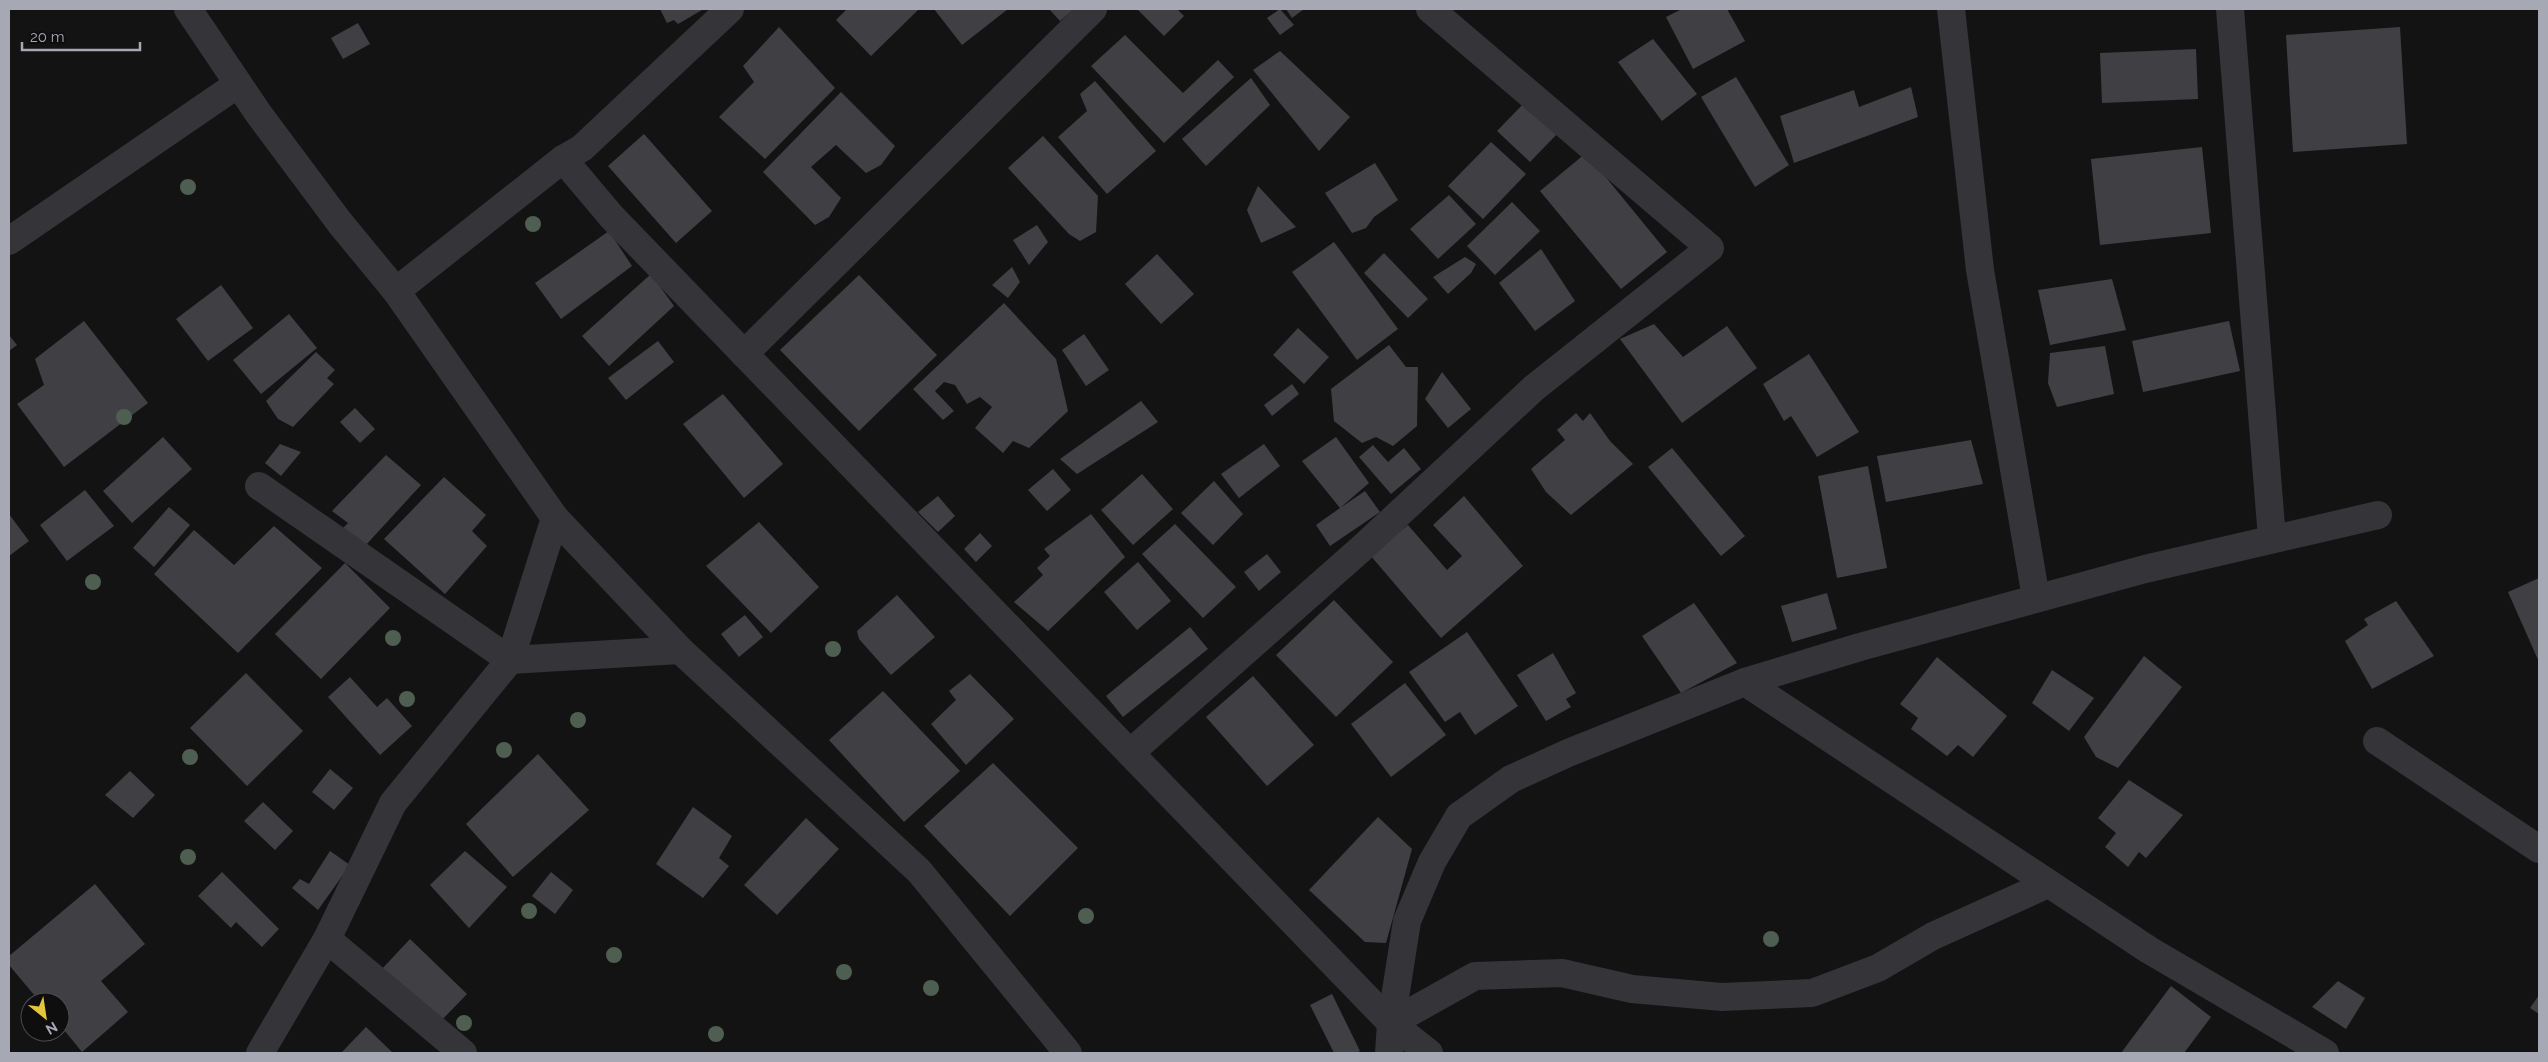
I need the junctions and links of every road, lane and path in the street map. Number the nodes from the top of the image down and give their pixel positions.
1 (188, 9) edge
2 (730, 9) edge
3 (1093, 9) edge
4 (1430, 9) edge
5 (1951, 9) edge
6 (2230, 9) edge
7 (238, 84) junction
8 (563, 158) junction
9 (9, 241) edge
10 (396, 291) junction
11 (744, 354) junction
12 (259, 486) dead end
13 (2378, 515) dead end
14 (555, 518) junction
15 (2272, 540) junction
16 (2036, 598) junction
17 (680, 650) junction
18 (510, 660) junction
19 (1744, 682) junction
20 (2377, 741) dead end
21 (1130, 753) junction
22 (2539, 849) edge
23 (2048, 884) junction
24 (327, 939) junction
25 (1391, 1023) junction
26 (260, 1053) edge
27 (463, 1053) edge
28 (1068, 1053) edge
29 (1389, 1053) edge
30 (1429, 1053) edge
31 (2325, 1053) edge

1 - 7 street
2 - 8 street
3 - 11 street
4 - 21 street
5 - 16 street
6 - 15 street
7 - 9 street
7 - 10 street
8 - 10 street
8 - 11 street
10 - 14 street
11 - 21 street
12 - 18 street
13 - 15 street
14 - 17 street
14 - 18 street
15 - 16 street
16 - 19 street
17 - 18 street
17 - 28 street
18 - 24 street
19 - 23 street
19 - 25 street
20 - 22 street
21 - 25 street
23 - 25 street
23 - 31 street
24 - 26 street
24 - 27 street
25 - 29 street
25 - 30 street

